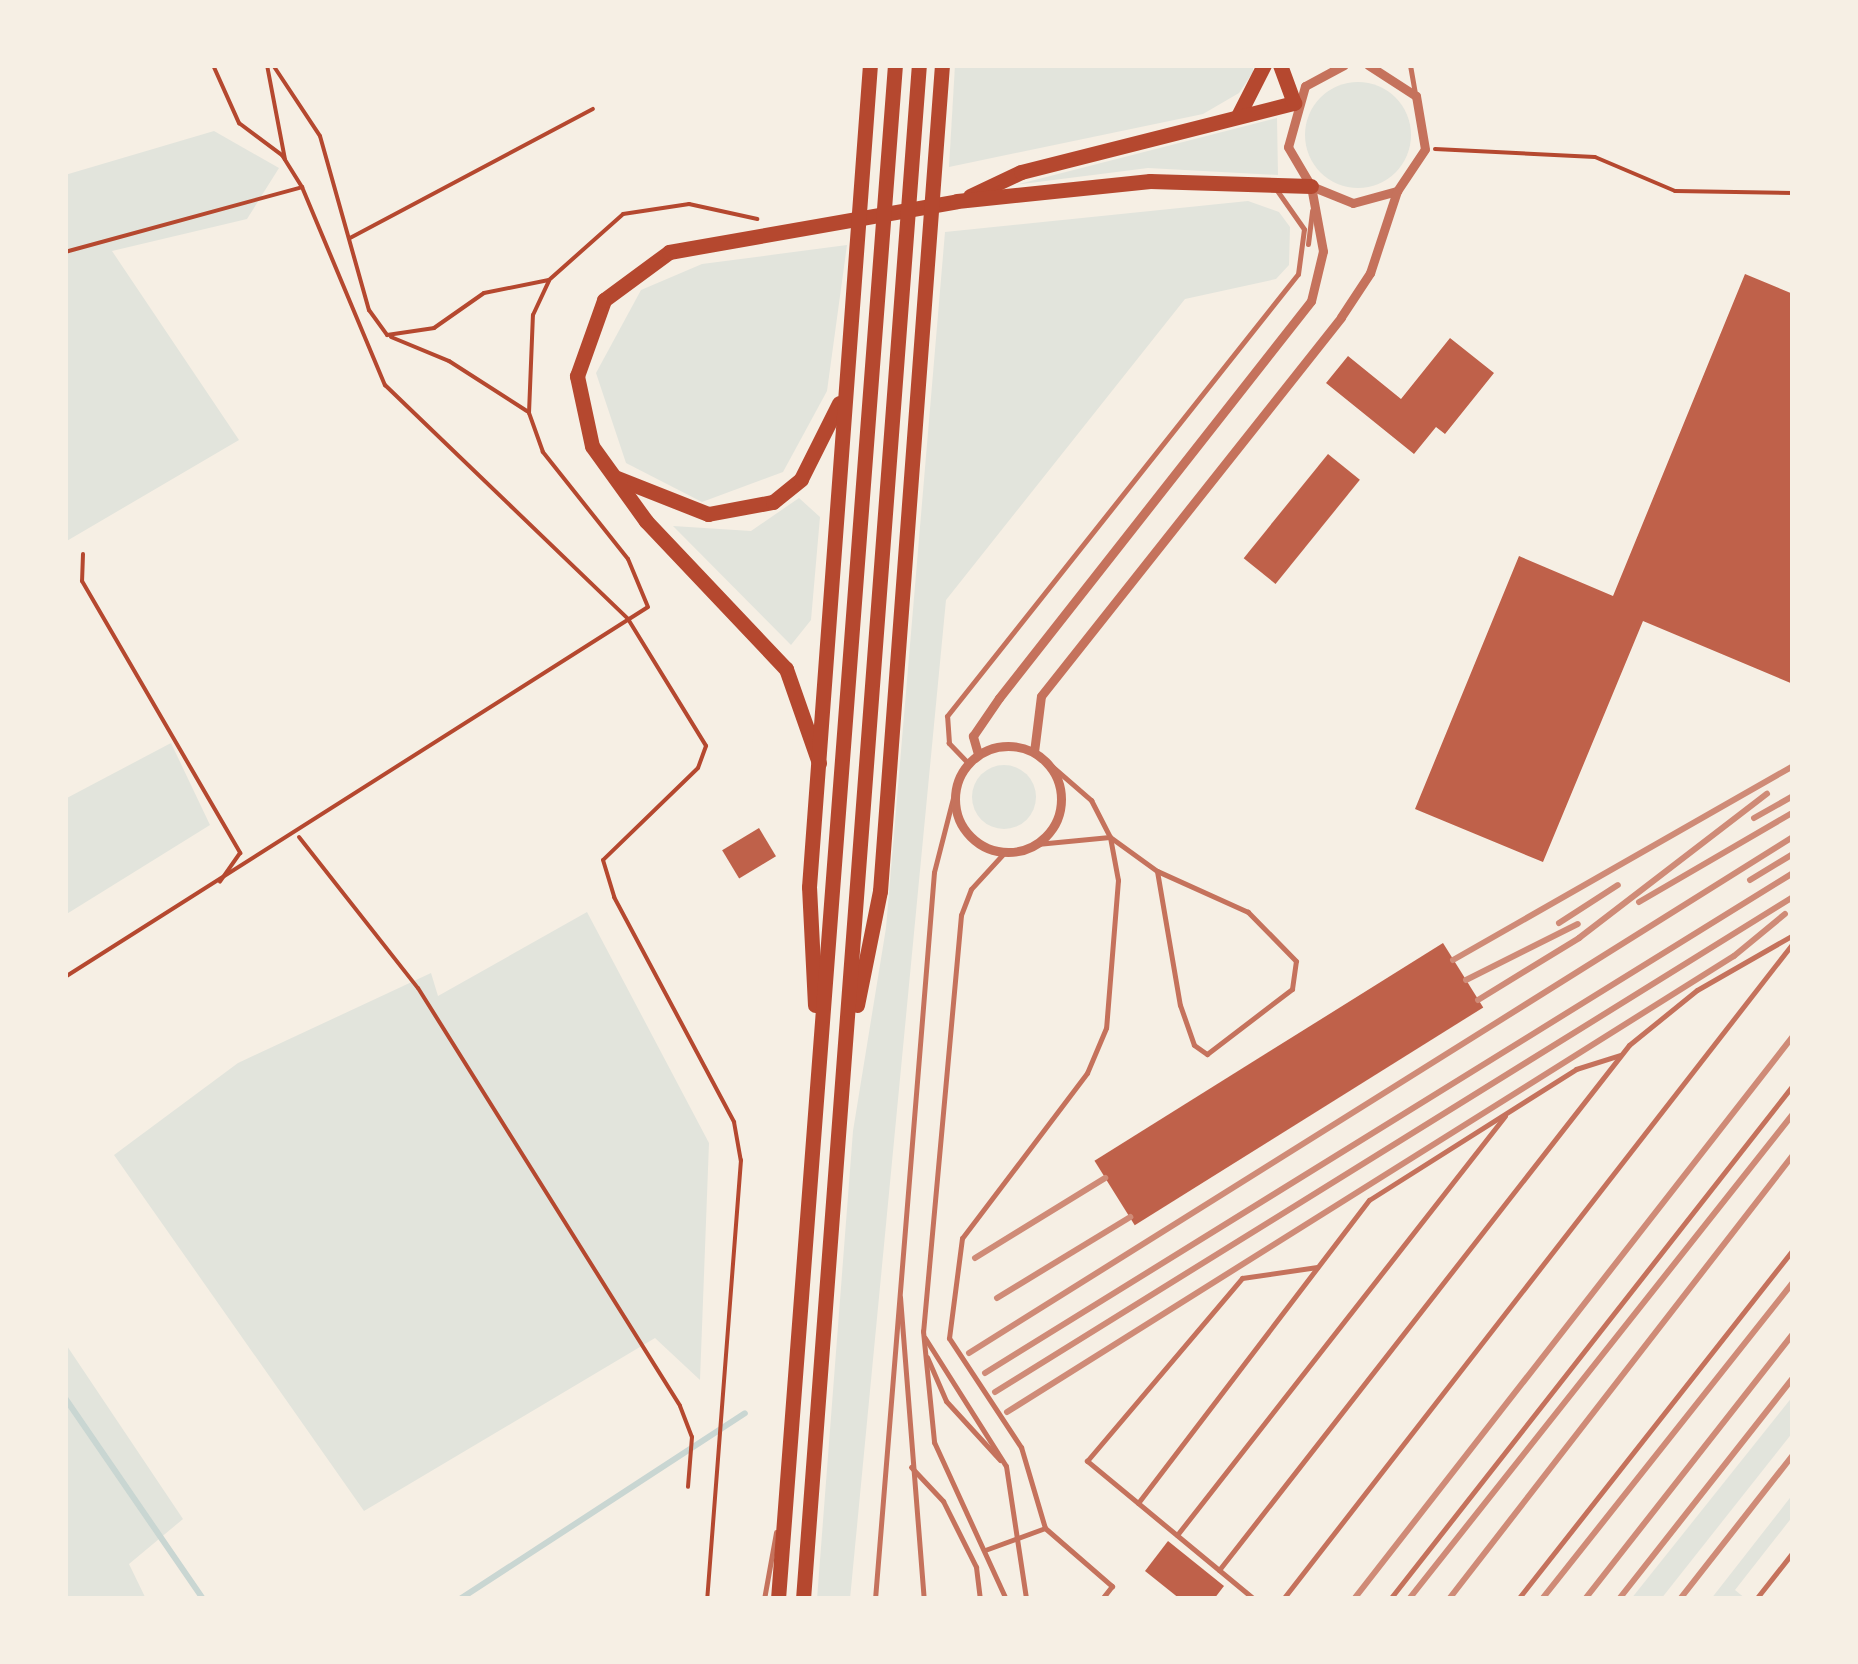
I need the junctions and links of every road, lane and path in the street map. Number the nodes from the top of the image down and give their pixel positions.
1 (213, 65) edge
2 (270, 65) edge
3 (870, 65) edge
4 (895, 65) edge
5 (919, 65) edge
6 (1264, 65) edge
7 (1280, 65) edge
8 (1344, 65) edge
9 (1368, 65) edge
10 (1410, 65) edge
11 (942, 68) edge
12 (1416, 96) junction
13 (1294, 103) junction
14 (593, 108) dead end
15 (1238, 116) junction
16 (1425, 149) junction
17 (285, 160) junction
18 (1270, 183) junction
19 (302, 186) junction
20 (1312, 189) junction
21 (1397, 190) junction
22 (1793, 192) edge
23 (957, 202) junction
24 (766, 221) dead end
25 (348, 239) junction
26 (65, 252) edge
27 (1307, 252) junction
28 (549, 280) junction
29 (387, 335) junction
30 (845, 389) junction
31 (529, 413) junction
32 (610, 474) junction
33 (83, 554) dead end
34 (628, 619) junction
35 (1034, 752) junction
36 (978, 754) junction
37 (1046, 762) junction
38 (819, 763) junction
39 (968, 763) junction
40 (955, 790) junction
41 (298, 836) junction
42 (1110, 836) junction
43 (1038, 844) junction
44 (1004, 853) junction
45 (1157, 872) junction
46 (217, 886) junction
47 (1793, 935) edge
48 (1793, 943) edge
49 (65, 978) edge
50 (1621, 1055) junction
51 (818, 1069) junction
52 (844, 1073) junction
53 (1793, 1085) edge
54 (1508, 1112) junction
55 (1793, 1250) edge
56 (1320, 1267) junction
57 (898, 1289) junction
58 (923, 1330) junction
59 (909, 1465) junction
60 (1006, 1466) junction
61 (688, 1486) dead end
62 (1138, 1503) junction
63 (786, 1506) junction
64 (1044, 1528) junction
65 (1019, 1534) junction
66 (1177, 1535) junction
67 (985, 1550) junction
68 (1793, 1552) edge
69 (1219, 1570) junction
70 (706, 1599) edge
71 (764, 1599) edge
72 (778, 1599) edge
73 (803, 1599) edge
74 (875, 1599) edge
75 (924, 1599) edge
76 (980, 1599) edge
77 (1006, 1599) edge
78 (1026, 1599) edge
79 (1102, 1599) edge
80 (1254, 1599) edge
81 (1283, 1599) edge
82 (1390, 1599) edge
83 (1518, 1599) edge
84 (1756, 1599) edge

1 - 17 path
2 - 17 path
2 - 25 path
3 - 30 highway
4 - 51 highway
5 - 52 highway
6 - 15 highway
7 - 13 highway
8 - 13 street
9 - 12 street
10 - 12 lane
11 - 52 highway
12 - 16 street
13 - 15 highway
13 - 20 street
14 - 25 path
15 - 23 highway
16 - 21 street
16 - 22 path
17 - 19 path
18 - 20 highway
18 - 23 highway
18 - 27 lane
19 - 26 path
19 - 34 path
20 - 21 street
20 - 27 lane
20 - 36 street
21 - 35 street
23 - 32 highway
24 - 28 path
25 - 29 path
27 - 39 lane
28 - 29 path
28 - 31 path
29 - 31 path
30 - 32 highway
30 - 38 highway
31 - 34 path
32 - 38 highway
33 - 46 path
34 - 41 path
34 - 70 path
35 - 36 street
35 - 37 street
36 - 39 street
37 - 42 lane
37 - 43 street
38 - 51 highway
39 - 40 street
40 - 44 street
40 - 57 lane
41 - 46 path
41 - 61 path
42 - 43 lane
42 - 45 lane
42 - 64 lane
43 - 44 street
44 - 58 lane
45 - 45 lane
46 - 49 path
47 - 50 lane
48 - 81 lane
50 - 54 lane
50 - 69 lane
51 - 63 highway
52 - 73 highway
53 - 82 lane
54 - 56 lane
54 - 66 lane
55 - 83 lane
56 - 62 lane
56 - 62 lane
57 - 59 lane
57 - 74 lane
58 - 60 lane
58 - 60 lane
58 - 67 lane
59 - 75 lane
59 - 76 lane
60 - 65 lane
62 - 66 lane
63 - 71 lane
63 - 72 highway
64 - 65 lane
64 - 79 lane
65 - 67 lane
65 - 78 lane
66 - 69 lane
67 - 77 lane
68 - 84 lane
69 - 80 lane

